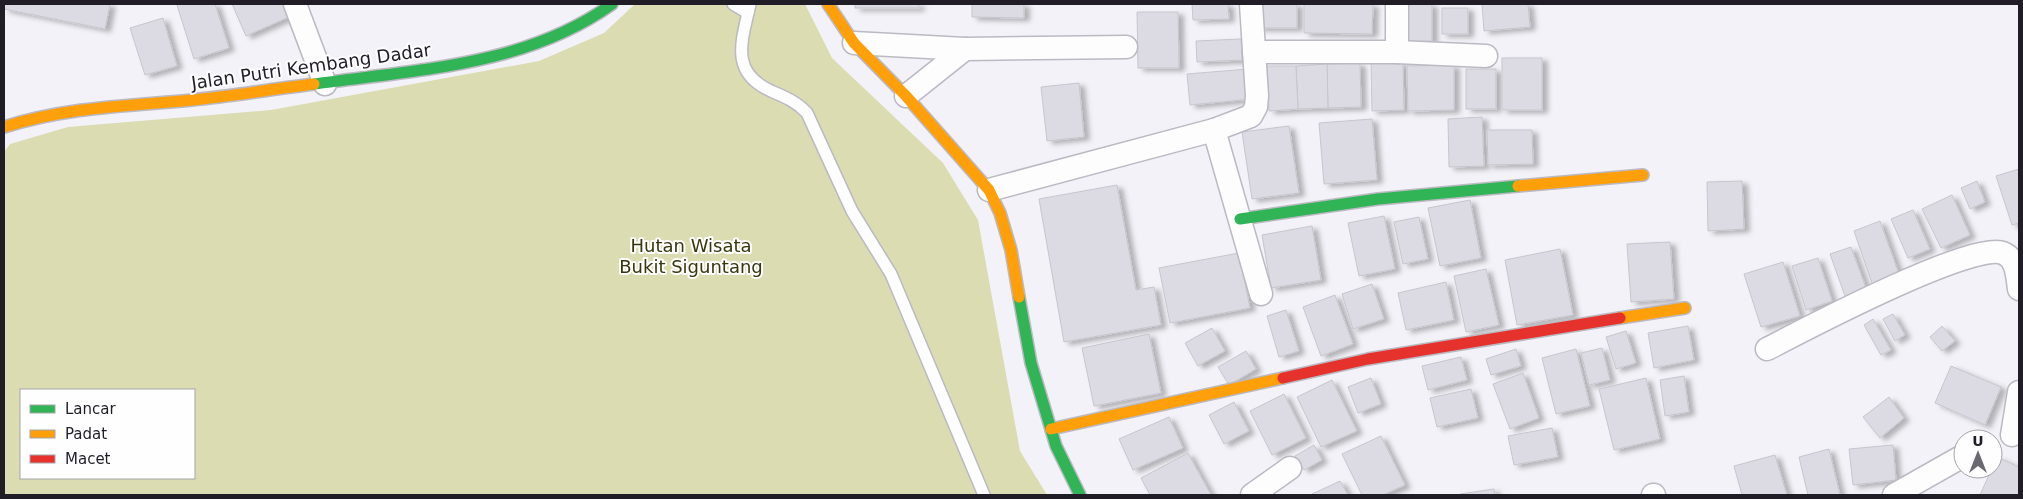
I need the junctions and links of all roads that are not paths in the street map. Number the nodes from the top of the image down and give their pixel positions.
1 (295, 4) edge
2 (612, 4) edge
3 (733, 4) edge
4 (828, 4) edge
5 (1251, 4) edge
6 (1397, 4) edge
7 (749, 8) edge
8 (854, 43) junction
9 (1126, 47) dead end
10 (965, 49) junction
11 (1254, 52) junction
12 (1397, 52) junction
13 (1486, 56) dead end
14 (326, 84) junction
15 (906, 96) junction
16 (4, 127) edge
17 (1214, 130) junction
18 (1643, 175) dead end
19 (989, 190) junction
20 (1240, 219) junction
21 (2019, 289) edge
22 (1261, 294) dead end
23 (1685, 308) dead end
24 (1767, 349) dead end
25 (2019, 392) edge
26 (1051, 429) junction
27 (2008, 436) edge
28 (1953, 462) edge
29 (1290, 468) dead end
30 (984, 495) edge
31 (1080, 495) edge
32 (1252, 495) edge
33 (1894, 495) edge

1 - 14 street
2 - 14 street, Jalan Putri Kembang Dadar
3 - 7 lane
4 - 8 street
5 - 11 street
6 - 12 street
7 - 30 lane
8 - 10 street
8 - 15 street
9 - 10 street
10 - 15 street
11 - 12 street
11 - 17 street
12 - 13 street
14 - 16 street, Jalan Putri Kembang Dadar
15 - 19 street
17 - 19 street
17 - 20 street
18 - 20 street
19 - 26 street
20 - 22 street
21 - 24 street
23 - 26 street
25 - 27 street
26 - 31 street
28 - 33 street
29 - 32 street

